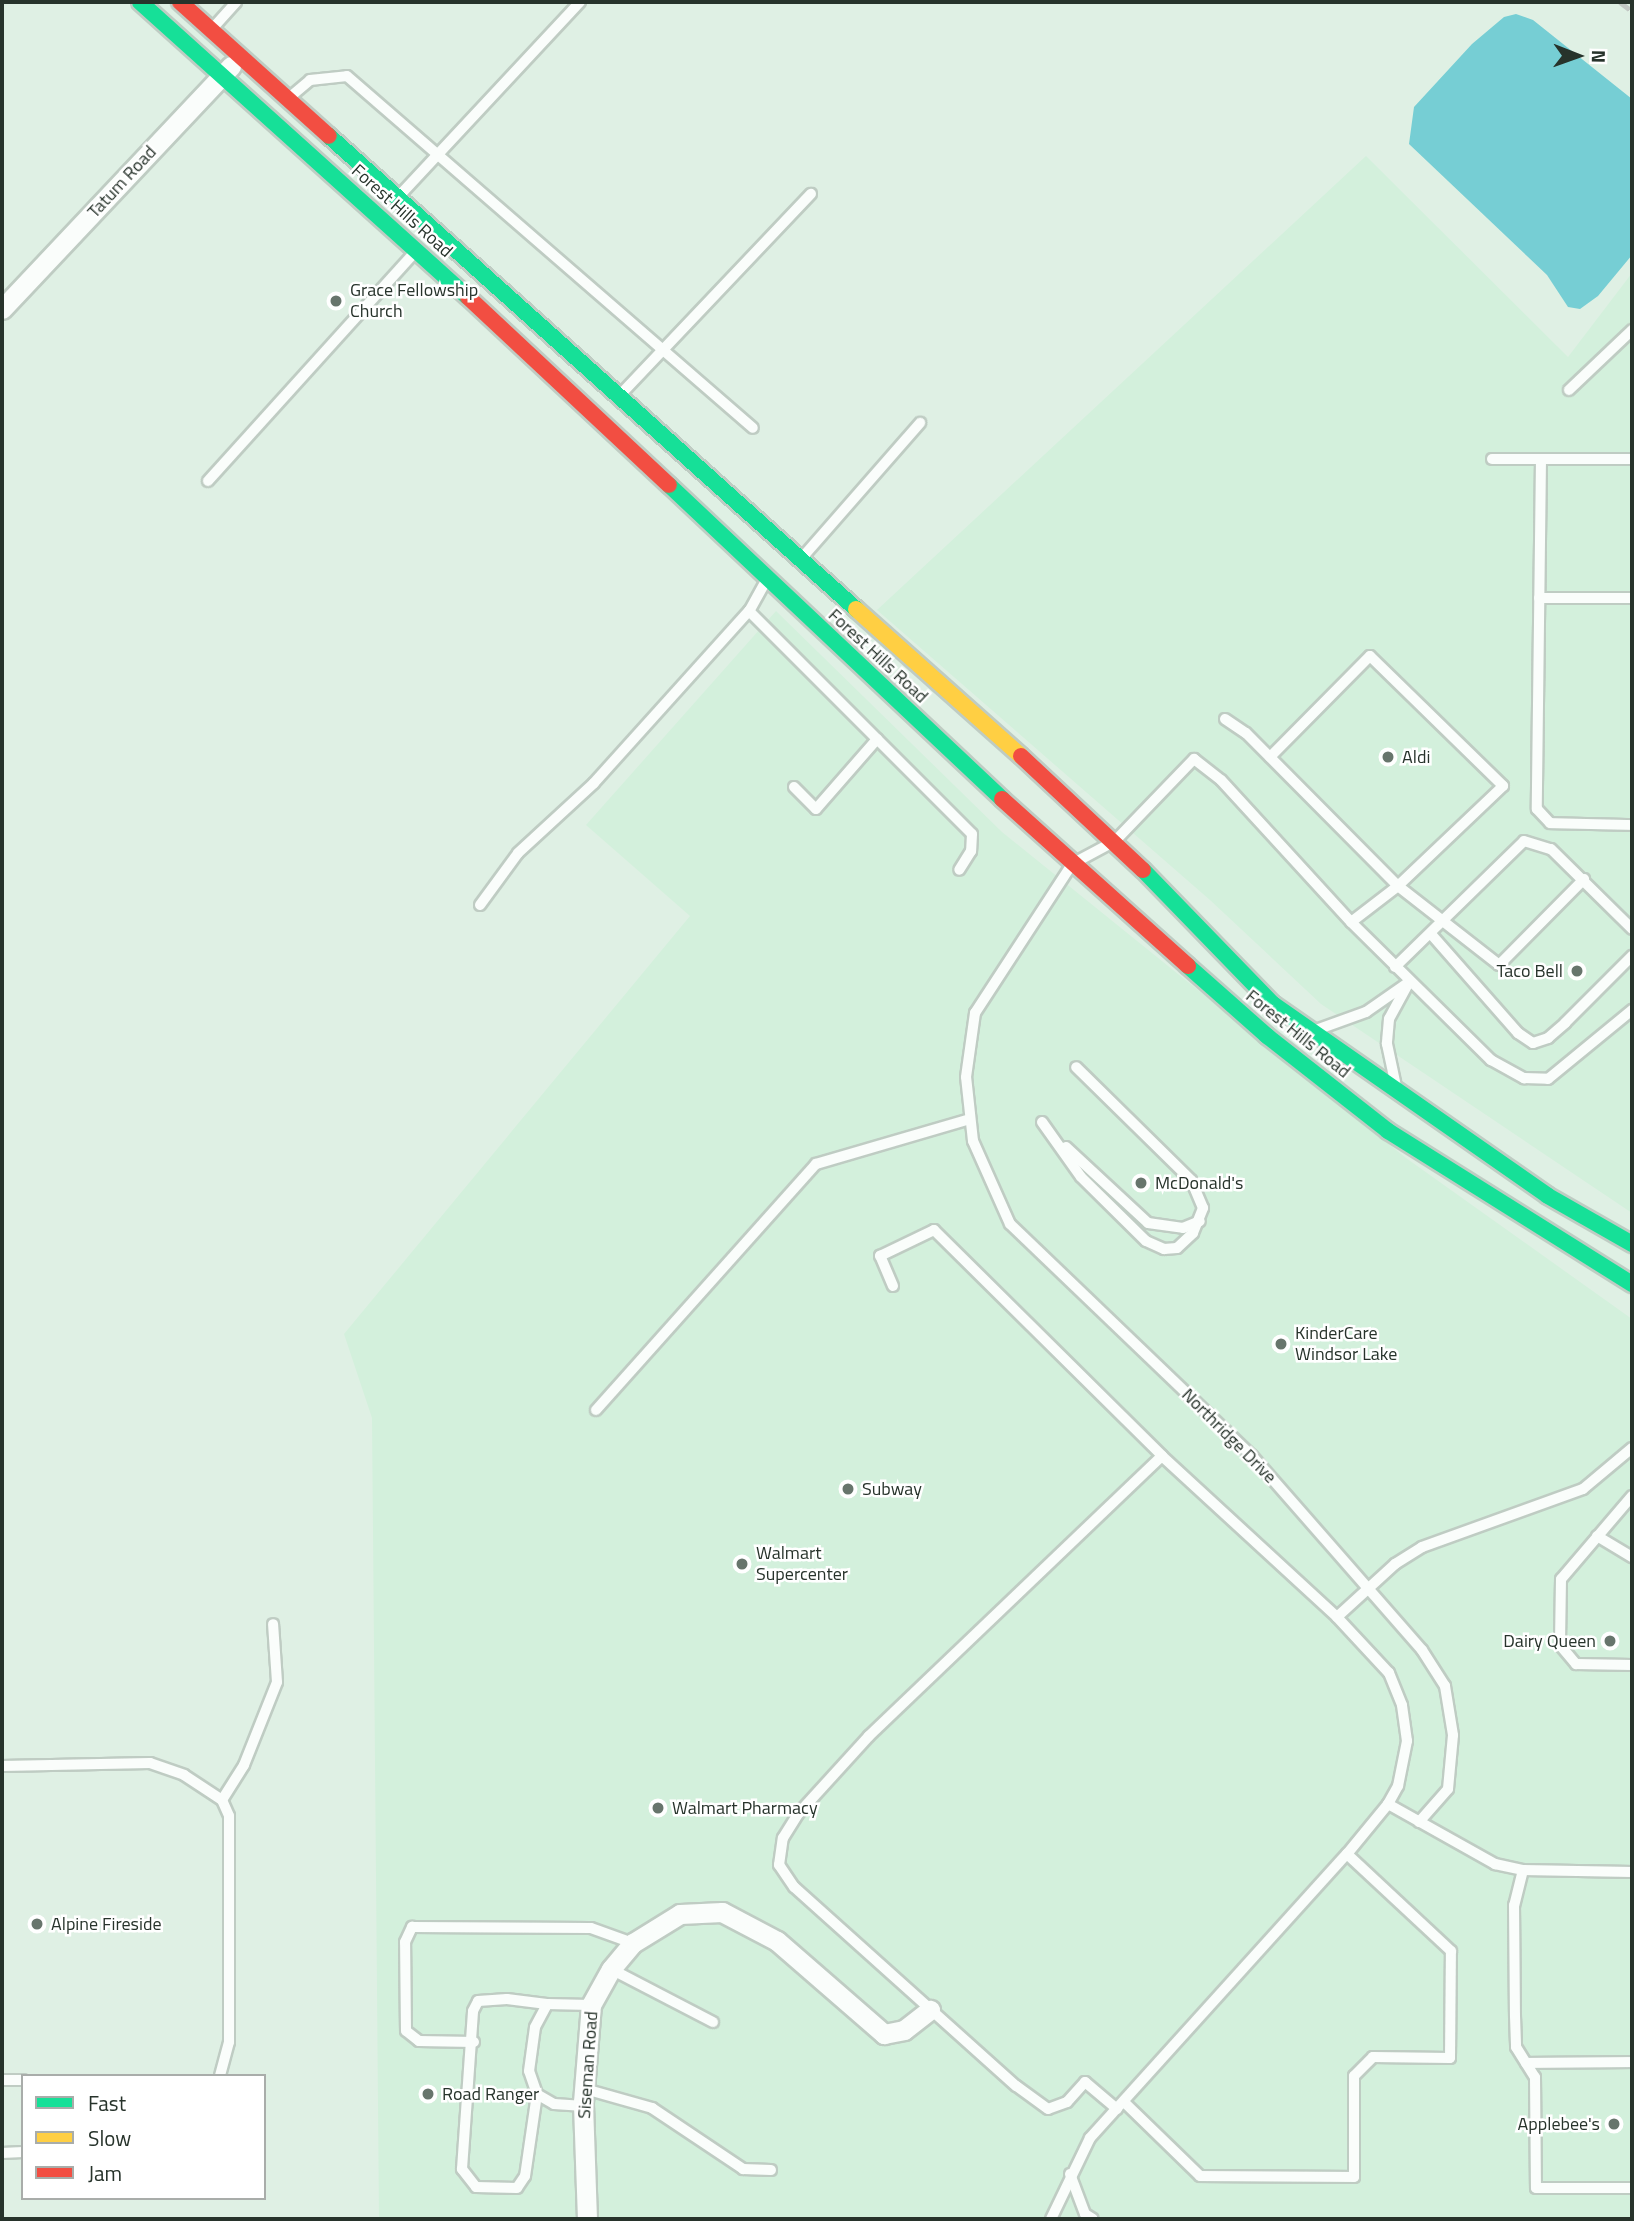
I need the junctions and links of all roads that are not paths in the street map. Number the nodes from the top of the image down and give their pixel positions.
1 (140, 2) edge
2 (180, 2) edge
3 (236, 2) edge
4 (580, 2) edge
5 (203, 40) junction
6 (242, 56) junction
7 (223, 75) junction
8 (289, 99) junction
9 (436, 155) junction
10 (811, 194) dead end
11 (397, 198) junction
12 (418, 249) junction
13 (2, 309) edge
14 (1632, 330) edge
15 (662, 346) junction
16 (1569, 390) dead end
17 (618, 398) junction
18 (920, 423) dead end
19 (753, 428) dead end
20 (1492, 458) dead end
21 (1541, 459) junction
22 (1632, 459) edge
23 (208, 481) dead end
24 (801, 560) junction
25 (768, 579) junction
26 (1539, 598) junction
27 (1632, 598) edge
28 (749, 611) junction
29 (1225, 719) dead end
30 (877, 739) junction
31 (1270, 757) junction
32 (794, 787) dead end
33 (1632, 825) edge
34 (1115, 841) junction
35 (1072, 864) junction
36 (959, 870) dead end
37 (1584, 879) junction
38 (1398, 886) junction
39 (480, 905) dead end
40 (1351, 922) junction
41 (1443, 923) junction
42 (1632, 929) edge
43 (1431, 934) junction
44 (1632, 956) edge
45 (1395, 967) junction
46 (1409, 982) junction
47 (1632, 1010) edge
48 (1312, 1031) junction
49 (1076, 1067) dead end
50 (1396, 1090) junction
51 (970, 1119) junction
52 (1200, 1220) junction
53 (1632, 1244) edge
54 (1632, 1284) edge
55 (893, 1286) dead end
56 (596, 1410) dead end
57 (1632, 1448) edge
58 (1162, 1456) junction
59 (1628, 1463) edge
60 (1632, 1496) edge
61 (1597, 1536) junction
62 (1632, 1557) edge
63 (1370, 1590) junction
64 (1337, 1618) junction
65 (273, 1624) dead end
66 (1632, 1665) edge
67 (2, 1766) edge
68 (222, 1800) junction
69 (1388, 1804) junction
70 (1419, 1822) junction
71 (1348, 1854) junction
72 (1523, 1870) junction
73 (1632, 1872) edge
74 (633, 1942) junction
75 (611, 1969) junction
76 (547, 2004) junction
77 (591, 2005) junction
78 (930, 2010) junction
79 (713, 2022) dead end
80 (474, 2042) junction
81 (1632, 2062) edge
82 (1526, 2063) junction
83 (221, 2074) edge
84 (2, 2080) edge
85 (21, 2080) edge
86 (537, 2094) junction
87 (584, 2097) junction
88 (1120, 2106) junction
89 (21, 2152) edge
90 (2, 2153) edge
91 (771, 2170) dead end
92 (1070, 2174) junction
93 (1632, 2188) edge
94 (587, 2219) edge
95 (1051, 2219) edge
96 (1093, 2219) edge

1 - 5 street, Forest Hills Road
2 - 5 street, Forest Hills Road
3 - 5 lane
4 - 9 lane
5 - 6 street, Forest Hills Road
5 - 7 street, Forest Hills Road
6 - 7 street, Tatum Road
6 - 8 street, Forest Hills Road
7 - 12 street, Forest Hills Road
7 - 13 street, Tatum Road
8 - 9 lane
8 - 11 street, Forest Hills Road
9 - 11 lane
9 - 15 lane
10 - 15 lane
11 - 17 street, Forest Hills Road
12 - 23 lane
12 - 25 street, Forest Hills Road
14 - 16 lane
15 - 17 lane
15 - 19 lane
17 - 24 street, Forest Hills Road
18 - 24 lane
20 - 21 lane
21 - 22 lane
21 - 26 lane
24 - 34 street, Forest Hills Road
25 - 28 lane
25 - 35 street, Forest Hills Road
26 - 27 lane
26 - 33 lane
28 - 30 lane
28 - 39 lane
29 - 31 lane
30 - 32 lane
30 - 36 lane
31 - 38 lane
31 - 38 lane
34 - 35 lane
34 - 40 lane
34 - 48 street, Forest Hills Road
35 - 51 lane, Northridge Drive
35 - 54 street, Forest Hills Road
37 - 41 lane
37 - 41 lane
37 - 42 lane
38 - 40 lane
38 - 41 lane
40 - 45 lane
41 - 43 lane
43 - 44 lane
43 - 45 lane
45 - 46 lane
46 - 47 lane
46 - 48 lane
46 - 50 lane
48 - 50 street, Forest Hills Road
49 - 52 lane
50 - 53 street, Forest Hills Road
51 - 56 lane
51 - 63 lane, Northridge Drive
52 - 52 lane
55 - 58 lane
57 - 59 lane
58 - 64 lane
58 - 78 lane
59 - 63 lane
60 - 61 lane
61 - 62 lane
61 - 66 lane
63 - 64 lane
63 - 70 lane, Northridge Drive
64 - 69 lane
65 - 68 lane
67 - 68 lane
68 - 83 lane
69 - 70 lane
69 - 71 lane
70 - 72 lane
71 - 88 lane
71 - 88 lane
72 - 73 lane
72 - 82 lane
74 - 75 street, Siseman Road
74 - 78 street, Siseman Road
74 - 80 lane
75 - 77 street, Siseman Road
75 - 79 lane
76 - 77 lane
76 - 80 lane
76 - 86 lane
77 - 87 street, Siseman Road
78 - 88 lane
80 - 86 lane
81 - 82 lane
82 - 93 lane
84 - 85 lane
86 - 87 lane
87 - 91 lane
87 - 94 street, Siseman Road
88 - 92 lane
89 - 90 lane
92 - 95 lane
92 - 96 lane

